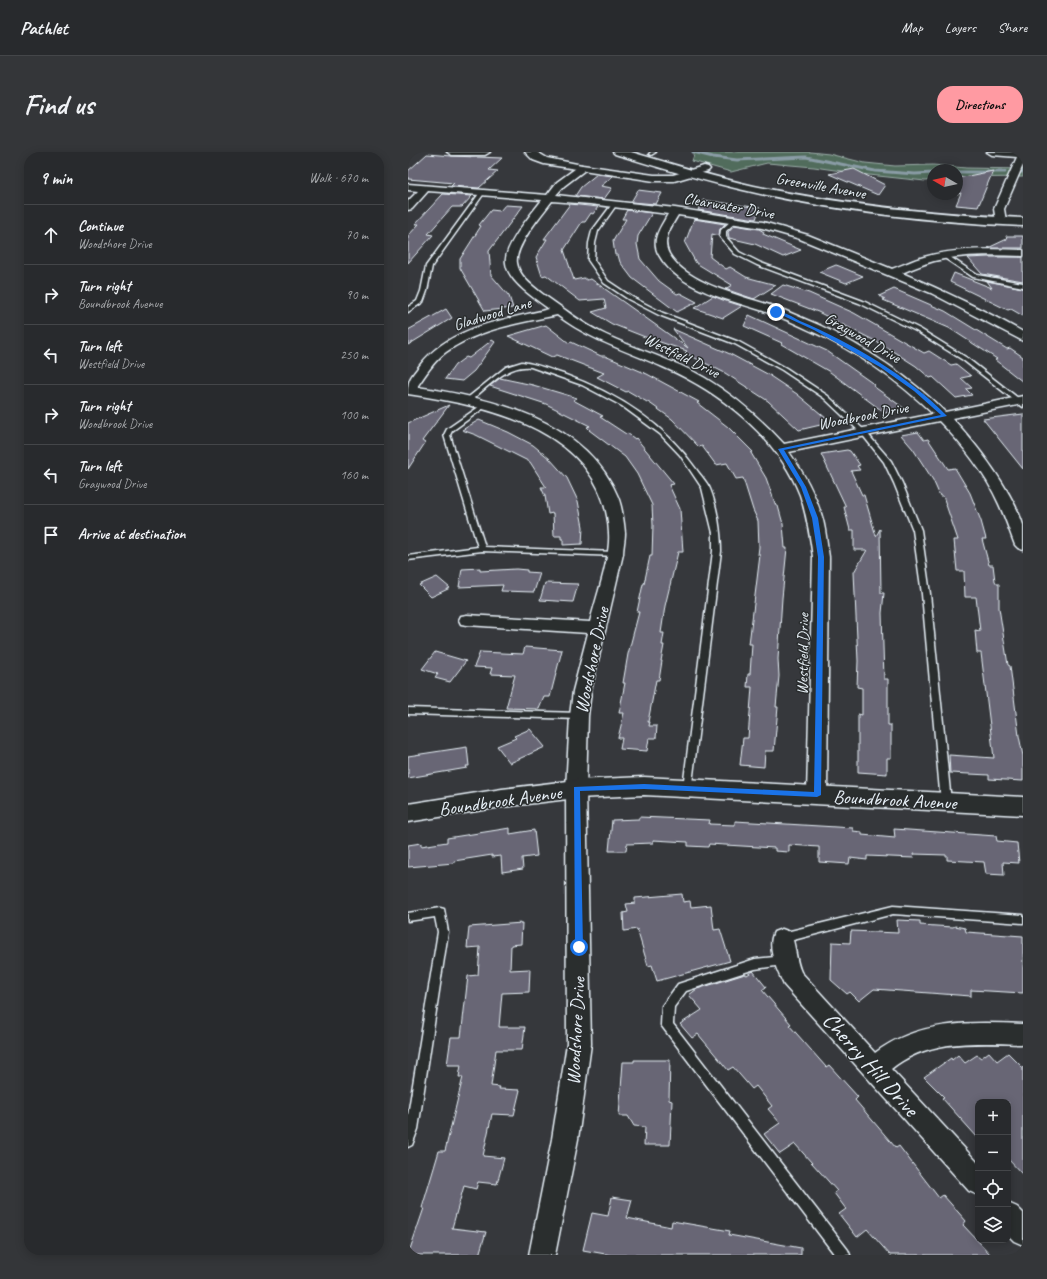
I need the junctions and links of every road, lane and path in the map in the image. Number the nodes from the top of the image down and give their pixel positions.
1 (452, 152) edge
2 (485, 152) edge
3 (531, 152) edge
4 (619, 152) edge
5 (992, 152) edge
6 (650, 153) edge
7 (1023, 155) edge
8 (582, 168) junction
9 (704, 169) junction
10 (692, 173) junction
11 (408, 187) edge
12 (426, 188) junction
13 (483, 192) junction
14 (550, 197) junction
15 (615, 204) junction
16 (408, 207) edge
17 (675, 211) junction
18 (1023, 214) edge
19 (1001, 217) junction
20 (735, 220) junction
21 (1023, 222) edge
22 (1023, 253) edge
23 (945, 256) junction
24 (893, 273) junction
25 (1023, 285) edge
26 (408, 310) edge
27 (558, 310) junction
28 (1023, 337) edge
29 (408, 390) edge
30 (477, 402) junction
31 (1022, 402) edge
32 (945, 416) junction
33 (863, 432) junction
34 (781, 449) junction
35 (1023, 545) edge
36 (482, 549) junction
37 (615, 554) junction
38 (408, 558) edge
39 (467, 620) dead end
40 (598, 628) junction
41 (408, 711) edge
42 (579, 716) junction
43 (688, 788) junction
44 (576, 789) junction
45 (817, 795) junction
46 (946, 802) junction
47 (1023, 806) edge
48 (408, 813) edge
49 (408, 917) edge
50 (1023, 919) edge
51 (783, 950) junction
52 (1023, 1034) edge
53 (875, 1067) junction
54 (408, 1141) edge
55 (975, 1179) edge
56 (1011, 1219) edge
57 (1023, 1232) edge
58 (542, 1255) edge
59 (843, 1255) edge

1 - 2 street
3 - 8 main road
4 - 10 main road, Greenville Avenue
5 - 7 street
6 - 9 main road, Greenville Avenue
7 - 19 street
8 - 10 main road
8 - 14 street, Westfield Drive
9 - 10 main road
9 - 19 main road, Greenville Avenue
10 - 19 main road, Greenville Avenue
11 - 12 street, Clearwater Drive
12 - 13 street, Clearwater Drive
12 - 16 street
13 - 14 street, Clearwater Drive
13 - 26 lane
14 - 15 street, Clearwater Drive
14 - 27 street, Westfield Drive
15 - 17 street, Clearwater Drive
15 - 33 lane
17 - 20 street, Clearwater Drive
17 - 32 street, Graywood Drive
18 - 19 main road, Greenville Avenue
19 - 21 main road, Greenville Avenue
20 - 24 street, Clearwater Drive
20 - 31 lane
22 - 23 street
23 - 24 street
23 - 25 lane
24 - 28 street, Clearwater Drive
27 - 29 street, Gladwood Lane
27 - 34 street, Westfield Drive
29 - 30 street, Woodshore Drive
30 - 36 lane
30 - 37 street, Woodshore Drive
30 - 43 lane
31 - 32 street, Woodbrook Drive
32 - 33 street, Woodbrook Drive
32 - 35 street, Graywood Drive
33 - 34 street, Woodbrook Drive
33 - 46 lane
34 - 45 street, Westfield Drive
36 - 37 lane
36 - 38 lane
37 - 40 street, Woodshore Drive
39 - 40 street
40 - 42 street, Woodshore Drive
41 - 42 lane
42 - 44 street, Woodshore Drive
43 - 44 main road, Boundbrook Avenue
43 - 45 main road, Boundbrook Avenue
44 - 48 main road, Boundbrook Avenue
44 - 58 street, Woodshore Drive
45 - 46 main road, Boundbrook Avenue
46 - 47 main road, Boundbrook Avenue
49 - 54 lane
50 - 51 lane
51 - 53 street, Cherry Hill Drive
51 - 59 lane
52 - 53 street
53 - 55 street, Cherry Hill Drive
56 - 57 street

